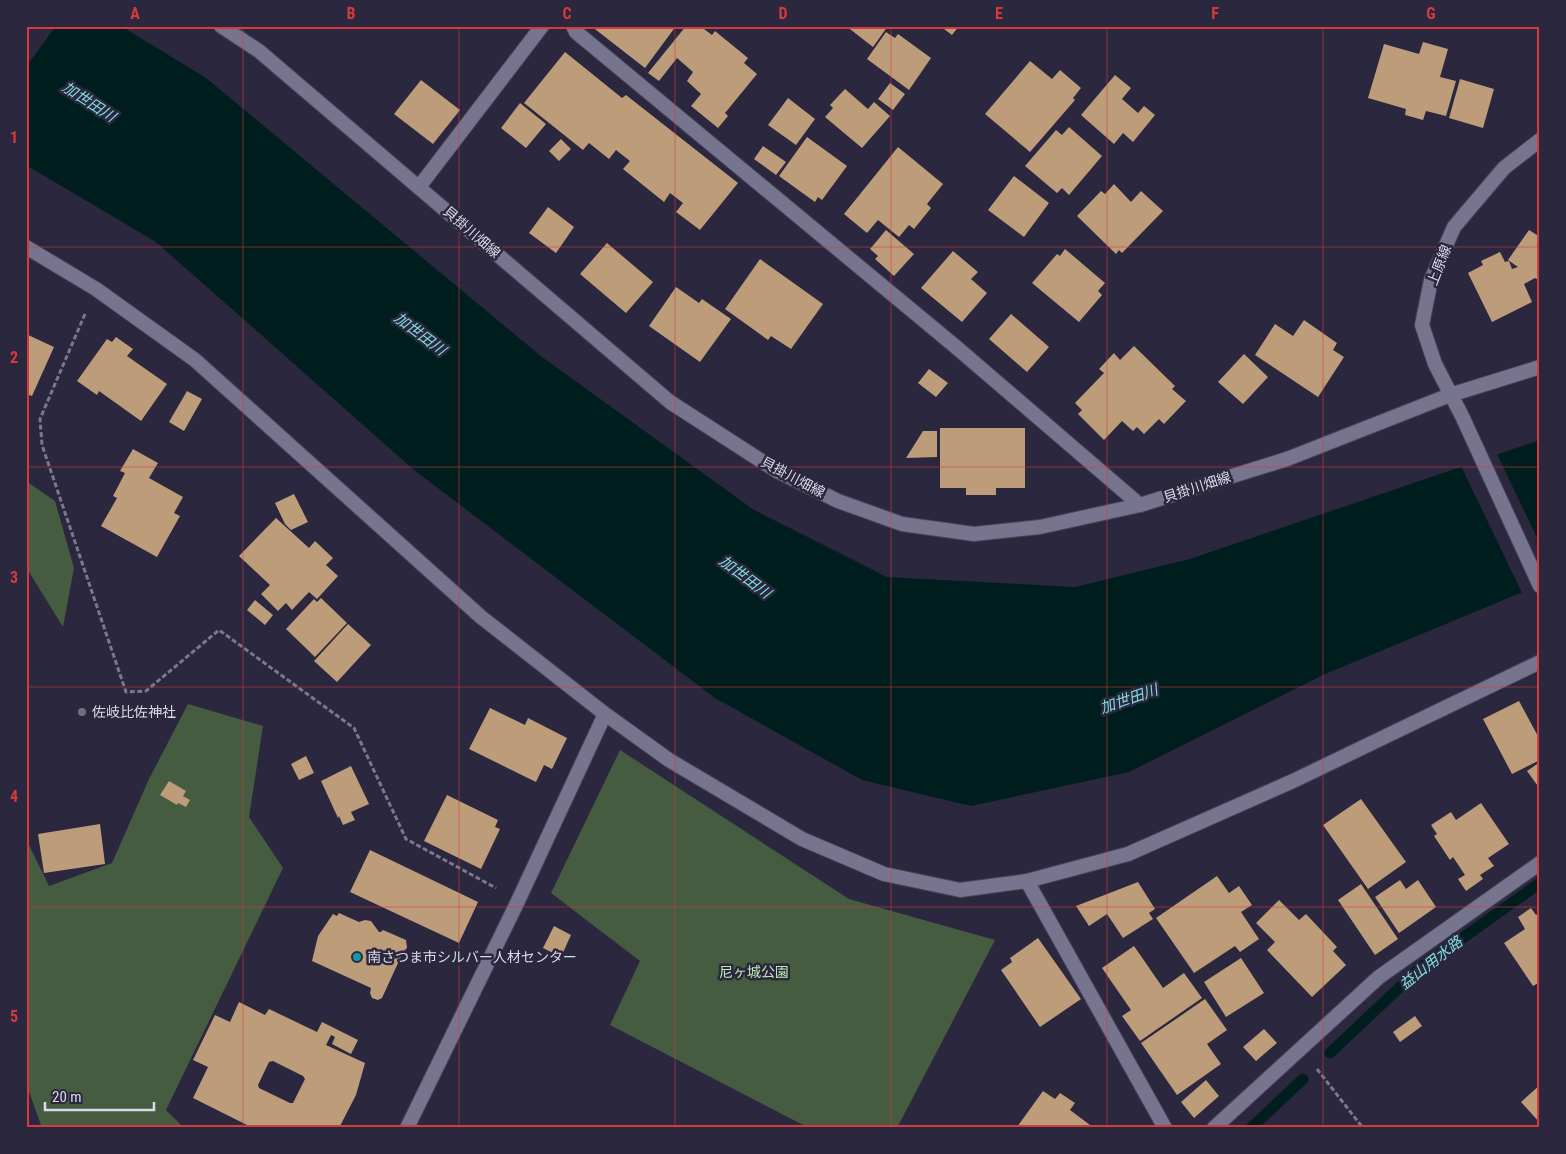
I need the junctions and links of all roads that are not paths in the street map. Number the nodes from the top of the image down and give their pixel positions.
1 (222, 26) edge
2 (542, 26) edge
3 (573, 26) edge
4 (1540, 140) edge
5 (419, 187) junction
6 (26, 247) edge
7 (1540, 367) edge
8 (1450, 395) junction
9 (1140, 506) junction
10 (1540, 586) edge
11 (1540, 662) edge
12 (605, 714) junction
13 (1540, 863) edge
14 (1027, 881) junction
15 (407, 1128) edge
16 (1165, 1128) edge
17 (1214, 1128) edge

1 - 5 street, 貝掛川畑線
2 - 5 street
3 - 9 street
4 - 8 street, 上原線
5 - 9 street, 貝掛川畑線
6 - 12 street
7 - 8 street, 貝掛川畑線
8 - 9 street, 貝掛川畑線
8 - 10 street, 上原線
11 - 14 street
12 - 14 street
12 - 15 street
13 - 17 street
14 - 16 street

